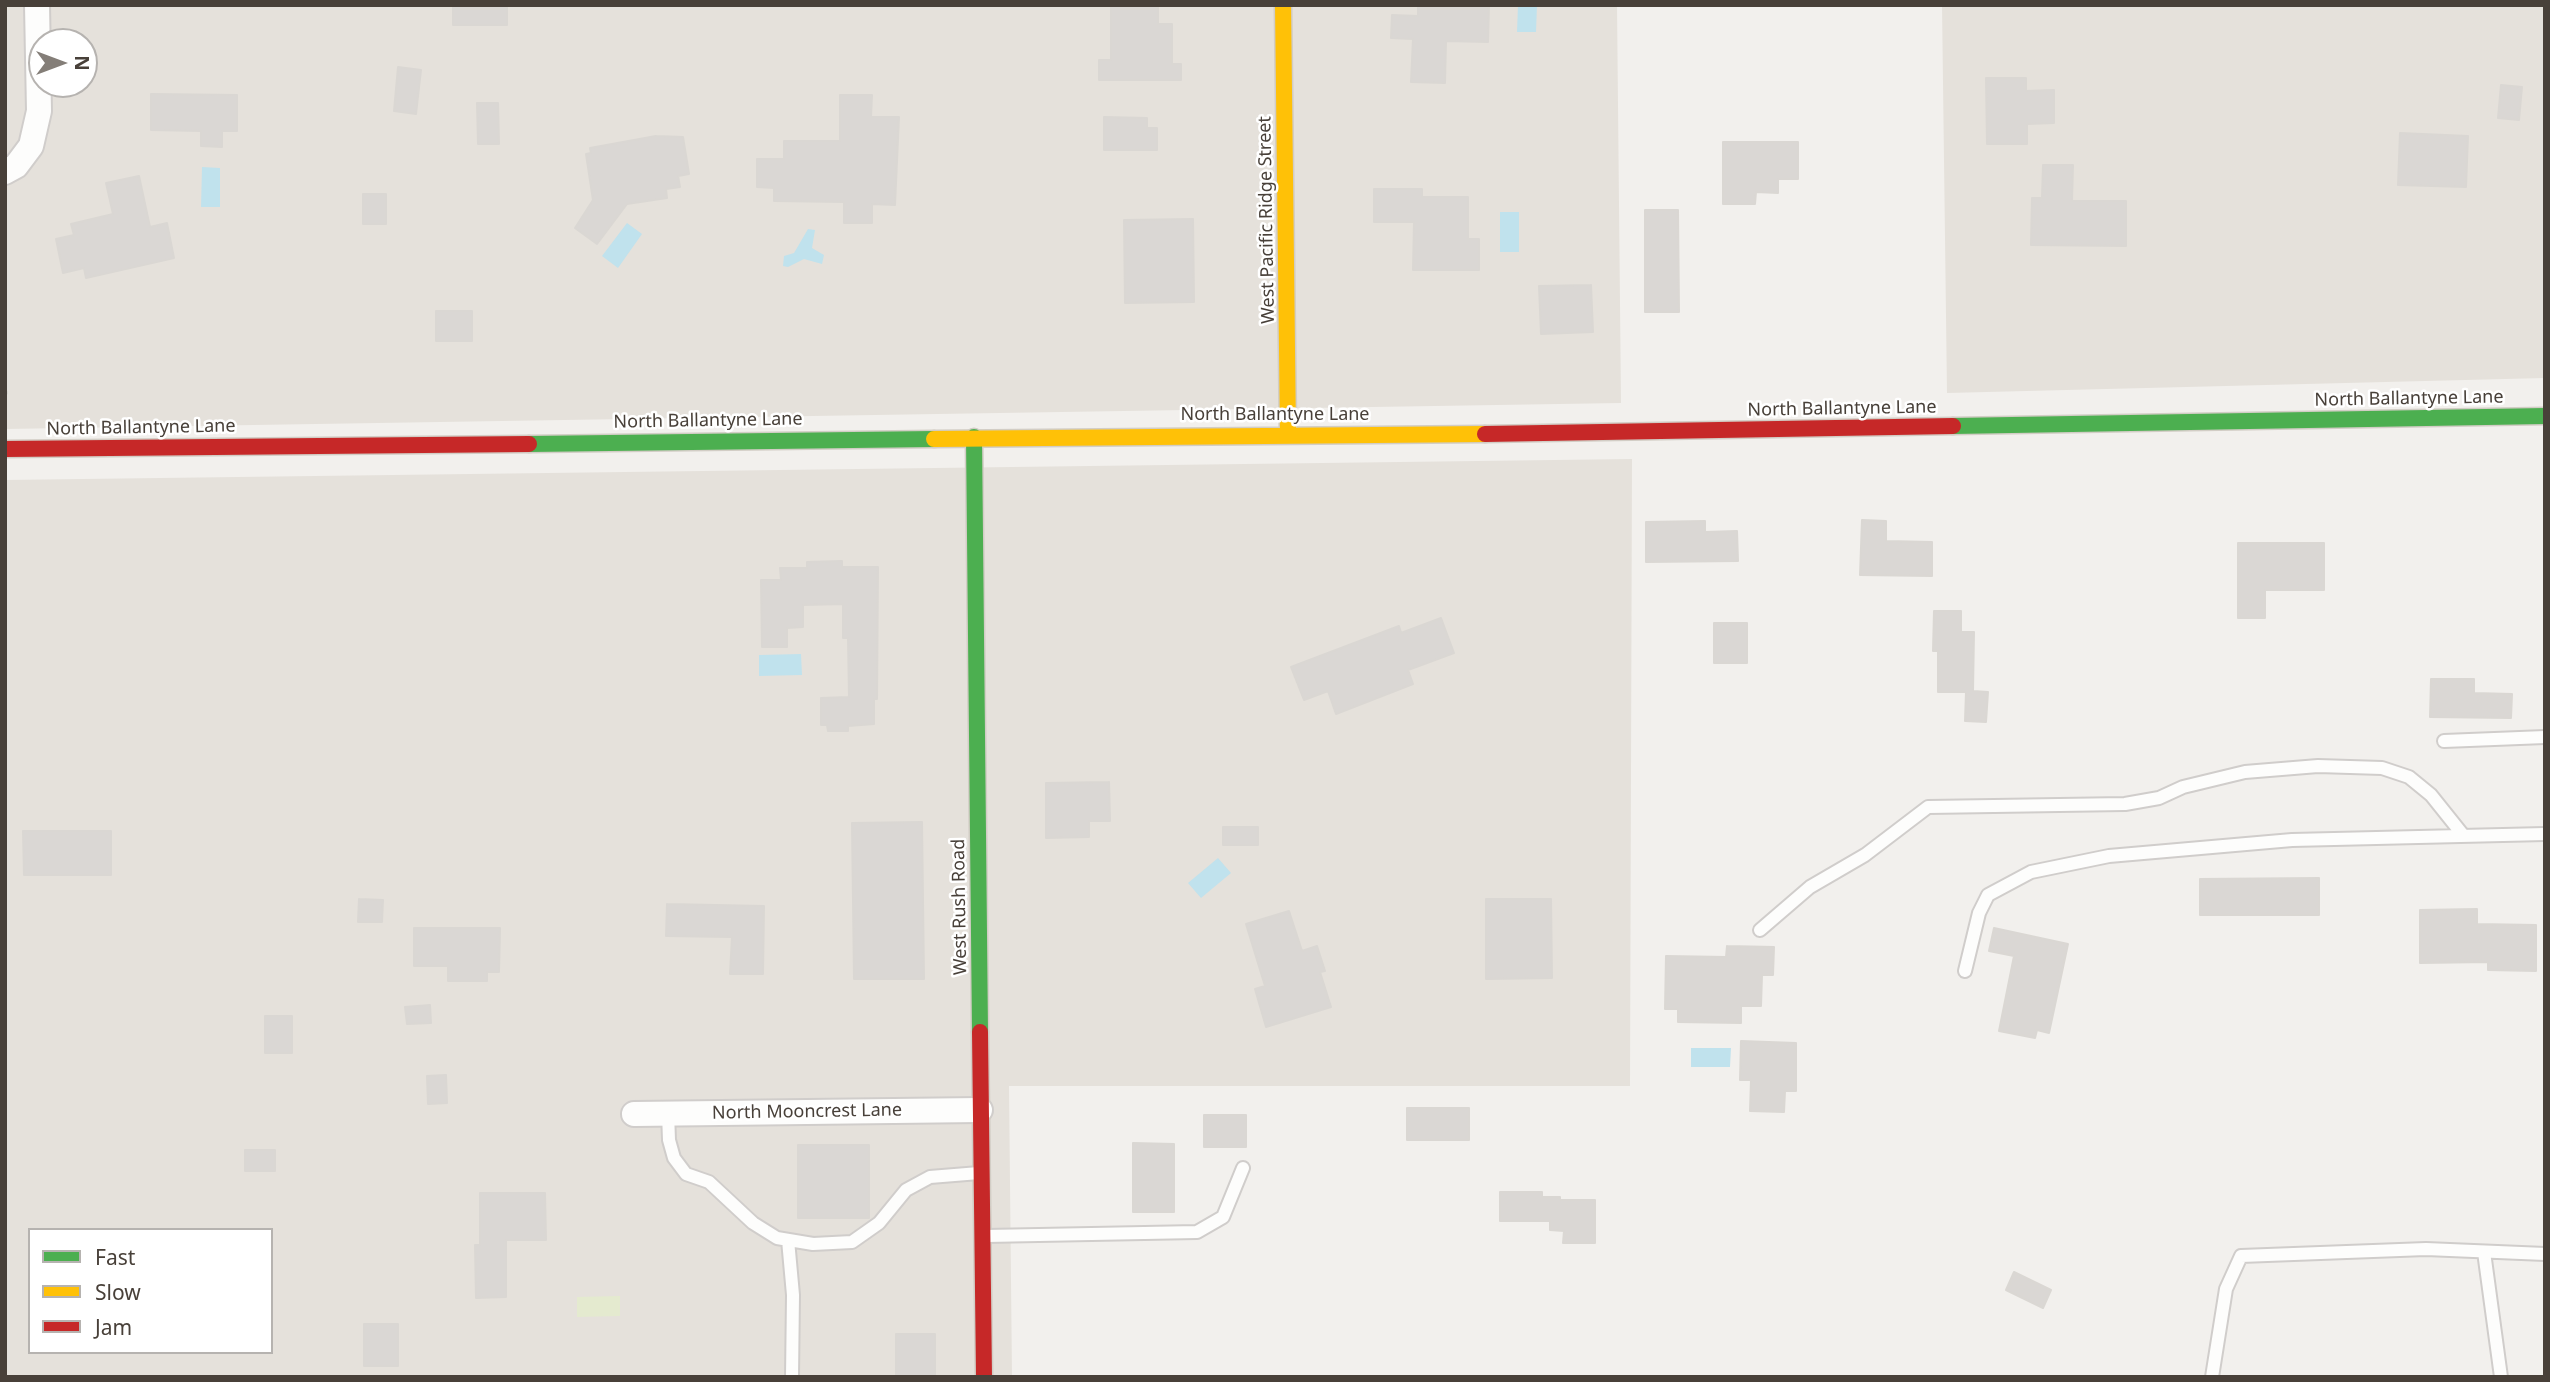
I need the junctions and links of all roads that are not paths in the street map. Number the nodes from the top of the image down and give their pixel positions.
1 (37, 5) edge
2 (1283, 5) edge
3 (5, 172) edge
4 (2545, 416) edge
5 (1288, 434) junction
6 (974, 437) junction
7 (5, 449) edge
8 (2545, 737) edge
9 (2444, 741) dead end
10 (2545, 834) edge
11 (2463, 835) junction
12 (1760, 930) dead end
13 (1965, 971) dead end
14 (980, 1110) junction
15 (668, 1113) junction
16 (634, 1114) dead end
17 (1243, 1168) dead end
18 (981, 1173) junction
19 (982, 1236) junction
20 (789, 1240) junction
21 (2484, 1252) junction
22 (2545, 1254) edge
23 (792, 1377) edge
24 (984, 1377) edge
25 (2212, 1377) edge
26 (2501, 1377) edge

1 - 3 street
2 - 5 street, West Pacific Ridge Street
4 - 5 street, North Ballantyne Lane
5 - 6 street, North Ballantyne Lane
6 - 7 street, North Ballantyne Lane
6 - 14 street, West Rush Road
8 - 9 lane
10 - 11 lane
11 - 12 lane
11 - 13 lane
14 - 15 street, North Mooncrest Lane
14 - 18 street, West Rush Road
15 - 16 street, North Mooncrest Lane
15 - 20 lane
17 - 19 lane
18 - 19 street, West Rush Road
18 - 20 lane
19 - 24 street, West Rush Road
20 - 23 lane
21 - 22 lane
21 - 25 lane
21 - 26 lane

